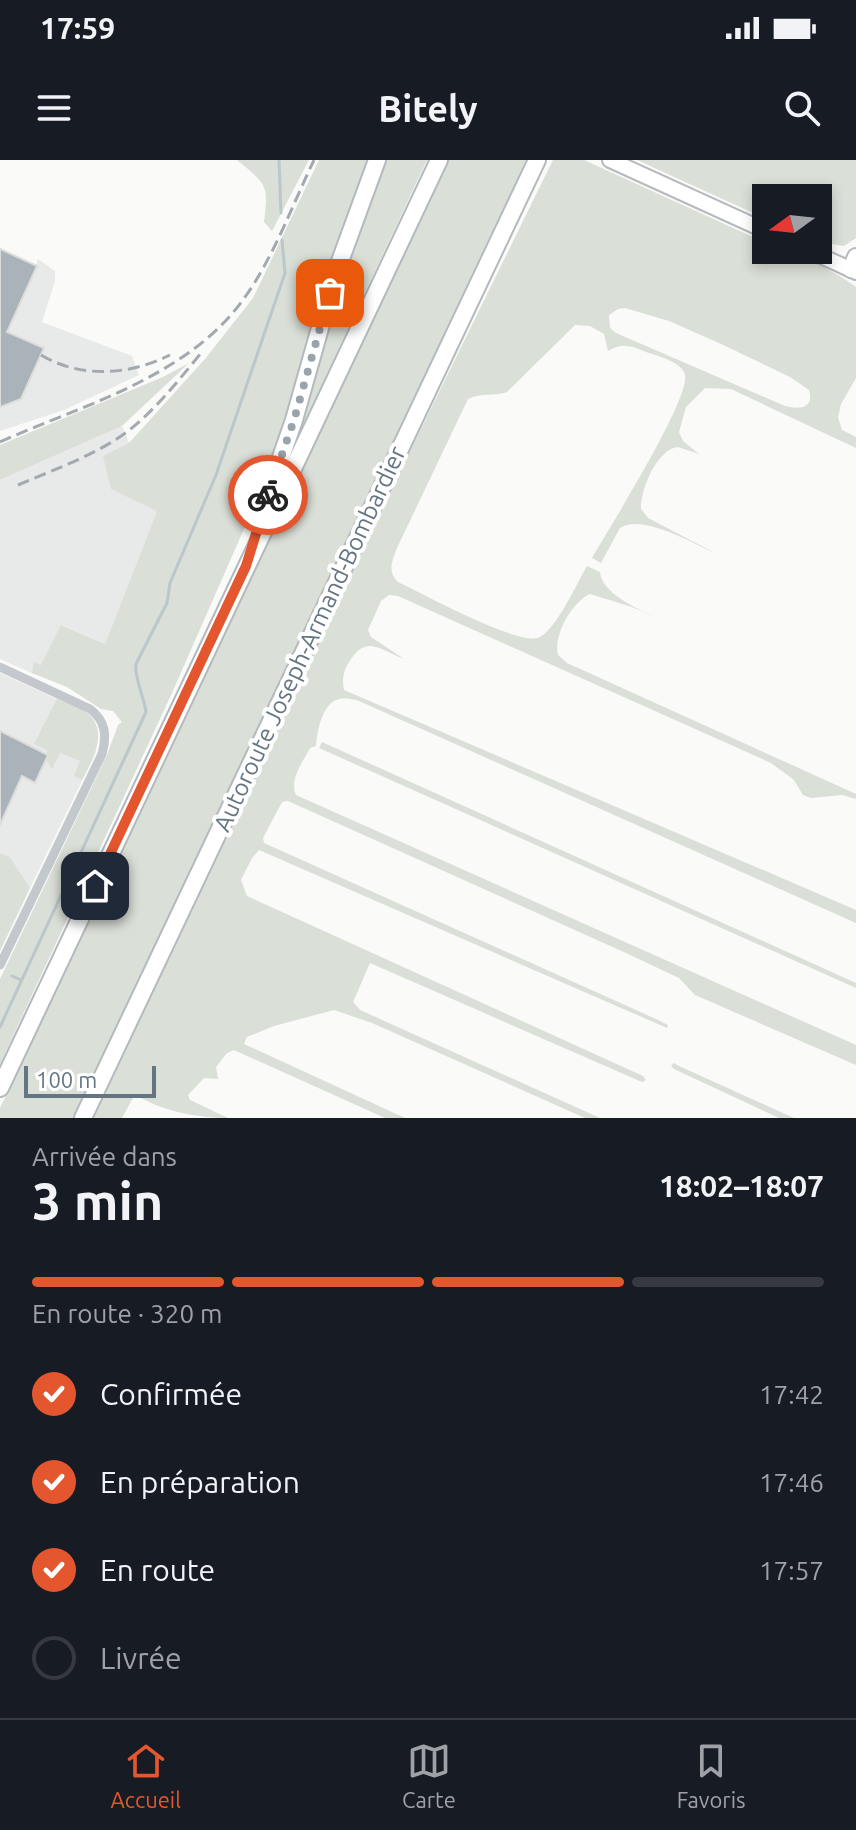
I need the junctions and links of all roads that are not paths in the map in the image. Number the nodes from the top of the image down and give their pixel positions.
1 (377, 160) edge
2 (439, 160) edge
3 (539, 160) edge
4 (610, 160) edge
5 (752, 225) edge
6 (832, 258) edge
7 (854, 266) edge
8 (246, 566) junction
9 (0, 667) edge
10 (0, 965) edge
11 (0, 1088) edge
12 (83, 1118) edge

1 - 8 highway
2 - 8 highway
3 - 12 highway, Autoroute Joseph-Armand-Bombardier
4 - 5 main road
6 - 7 main road
8 - 11 highway
9 - 10 street

